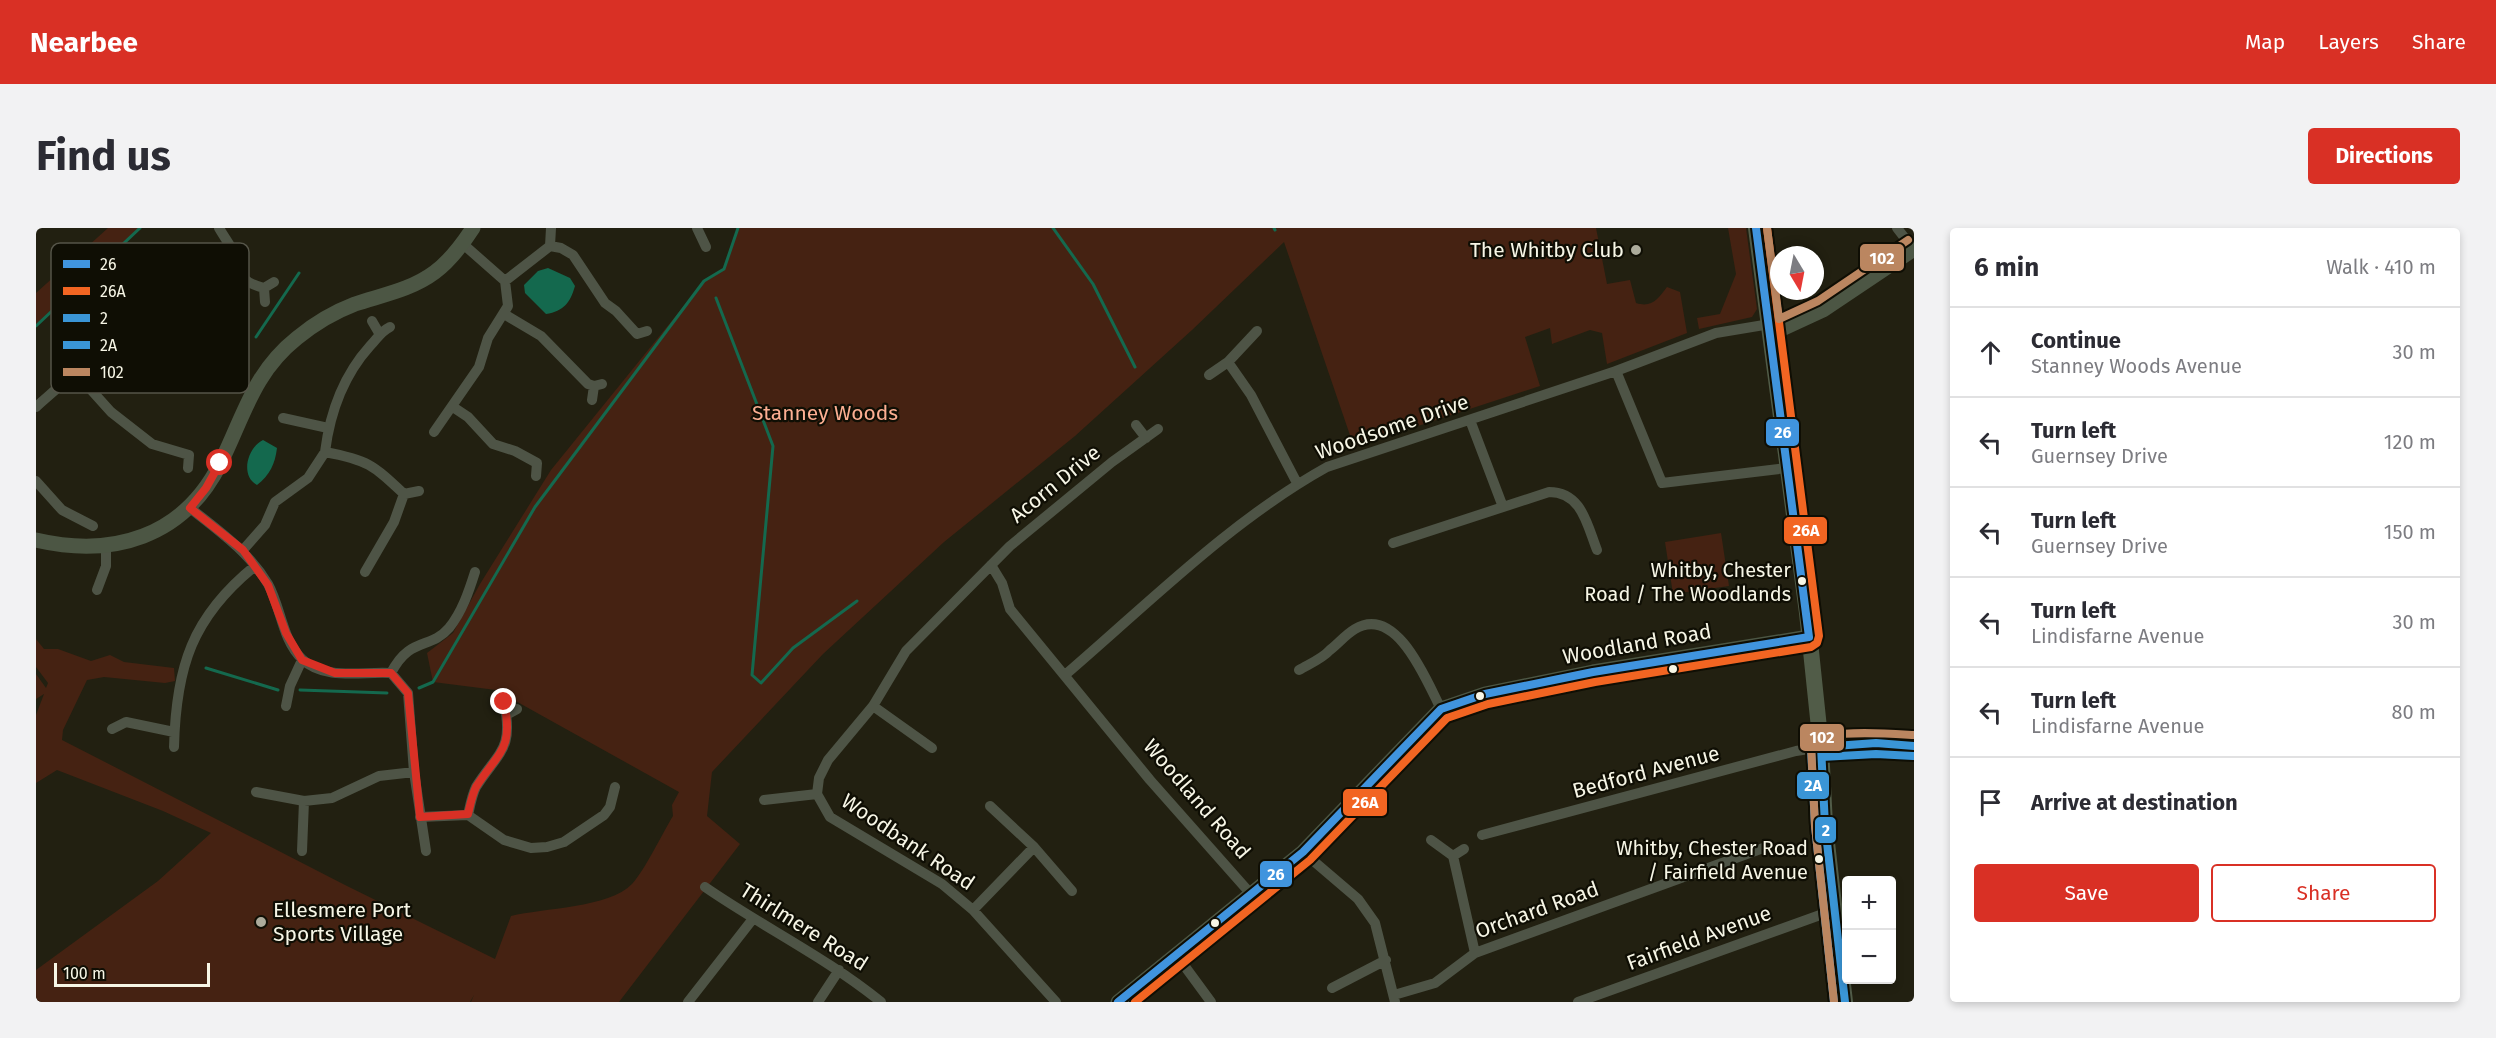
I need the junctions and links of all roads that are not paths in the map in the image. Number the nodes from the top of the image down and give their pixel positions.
1 (219, 228) edge
2 (473, 228) edge
3 (551, 228) edge
4 (697, 228) edge
5 (1756, 228) edge
6 (1898, 228) edge
7 (228, 243) edge
8 (463, 244) junction
9 (550, 246) junction
10 (706, 247) dead end
11 (1914, 250) edge
12 (249, 281) edge
13 (505, 281) junction
14 (265, 302) dead end
15 (504, 314) junction
16 (372, 321) dead end
17 (390, 327) dead end
18 (1770, 329) junction
19 (1257, 331) dead end
20 (379, 333) junction
21 (640, 336) dead end
22 (1228, 362) junction
23 (1616, 371) junction
24 (1209, 375) dead end
25 (52, 393) edge
26 (94, 393) edge
27 (592, 400) dead end
28 (36, 407) edge
29 (453, 407) junction
30 (283, 418) dead end
31 (1470, 420) junction
32 (1136, 425) dead end
33 (328, 428) junction
34 (1158, 429) dead end
35 (434, 432) dead end
36 (1146, 438) junction
37 (325, 452) junction
38 (188, 468) dead end
39 (1787, 468) junction
40 (536, 476) dead end
41 (36, 481) edge
42 (1298, 483) junction
43 (420, 491) dead end
44 (404, 494) junction
45 (1503, 507) junction
46 (190, 508) junction
47 (93, 526) dead end
48 (36, 540) edge
49 (1393, 543) dead end
50 (106, 546) junction
51 (243, 550) junction
52 (1597, 550) dead end
53 (991, 565) junction
54 (255, 566) junction
55 (365, 572) dead end
56 (475, 572) dead end
57 (97, 590) dead end
58 (1809, 637) junction
59 (302, 660) junction
60 (1299, 670) dead end
61 (391, 673) junction
62 (1065, 675) junction
63 (504, 702) dead end
64 (286, 706) dead end
65 (873, 706) junction
66 (517, 709) dead end
67 (1441, 709) junction
68 (506, 715) junction
69 (116, 722) dead end
70 (174, 732) junction
71 (1914, 746) edge
72 (174, 747) dead end
73 (933, 747) dead end
74 (1821, 747) junction
75 (414, 772) junction
76 (615, 787) dead end
77 (256, 792) dead end
78 (817, 794) junction
79 (764, 800) dead end
80 (304, 801) junction
81 (990, 806) dead end
82 (468, 814) junction
83 (420, 817) junction
84 (1482, 835) dead end
85 (1431, 840) dead end
86 (1034, 847) junction
87 (1766, 847) dead end
88 (1464, 849) dead end
89 (302, 851) dead end
90 (426, 851) dead end
91 (1303, 852) junction
92 (1453, 856) junction
93 (705, 887) dead end
94 (1072, 891) dead end
95 (1250, 892) junction
96 (974, 910) junction
97 (1834, 910) junction
98 (752, 920) junction
99 (1175, 953) junction
100 (1475, 953) junction
101 (1386, 960) junction
102 (839, 970) junction
103 (1332, 988) dead end
104 (1395, 999) edge
105 (688, 1002) edge
106 (818, 1002) edge
107 (881, 1002) edge
108 (1056, 1002) edge
109 (1118, 1002) edge
110 (1210, 1002) edge
111 (1578, 1002) edge
112 (1845, 1002) edge

1 - 7 street
2 - 8 street
3 - 9 street
4 - 10 street
5 - 18 main road
6 - 11 street
8 - 13 street
8 - 46 street
9 - 13 street
9 - 21 street
11 - 18 street
12 - 14 street
13 - 15 street
15 - 27 street
15 - 29 street
16 - 20 street
17 - 20 street
18 - 23 street, Woodsome Drive
18 - 39 main road
19 - 22 street
20 - 33 street
22 - 24 street
22 - 42 street
23 - 31 street, Woodsome Drive
23 - 39 street
25 - 28 street
26 - 38 street
29 - 35 street
29 - 40 street
30 - 33 street
31 - 42 street, Woodsome Drive
31 - 45 street
32 - 36 street
33 - 37 street
34 - 36 street, Acorn Drive
36 - 53 street, Acorn Drive
37 - 44 street
37 - 51 street
39 - 58 main road
41 - 47 street
42 - 62 street, Woodsome Drive
43 - 44 street
44 - 55 street
45 - 49 street
45 - 52 street
46 - 50 street
46 - 51 street
48 - 50 street
50 - 57 street
51 - 54 street
53 - 62 street, Woodland Road
53 - 65 street, Woodbank Road
54 - 59 street
54 - 70 street
56 - 61 street
58 - 67 street, Woodland Road
58 - 74 main road
59 - 61 street
59 - 64 street
60 - 67 street
61 - 75 street
62 - 95 street, Woodland Road
63 - 68 street
65 - 73 street
65 - 78 street, Woodbank Road
66 - 68 street
67 - 91 street, Woodland Road
68 - 82 street
69 - 70 street
70 - 72 street
71 - 74 street
74 - 84 street, Bedford Avenue
74 - 97 main road
75 - 80 street
75 - 83 street
76 - 82 street
77 - 80 street
78 - 79 street
78 - 96 street, Woodbank Road
80 - 89 street
81 - 86 street
82 - 83 street
83 - 90 street
85 - 92 street
86 - 94 street
86 - 96 street
87 - 100 street, Orchard Road
88 - 92 street
91 - 95 street, Woodland Road
91 - 101 street
92 - 100 street
93 - 98 street, Thirlmere Road
95 - 99 street
96 - 108 street, Woodbank Road
97 - 111 street, Fairfield Avenue
97 - 112 main road
98 - 102 street, Thirlmere Road
98 - 105 street
99 - 109 street
99 - 110 street
100 - 104 street, Orchard Road
101 - 103 street
101 - 104 street
102 - 106 street
102 - 107 street, Thirlmere Road

